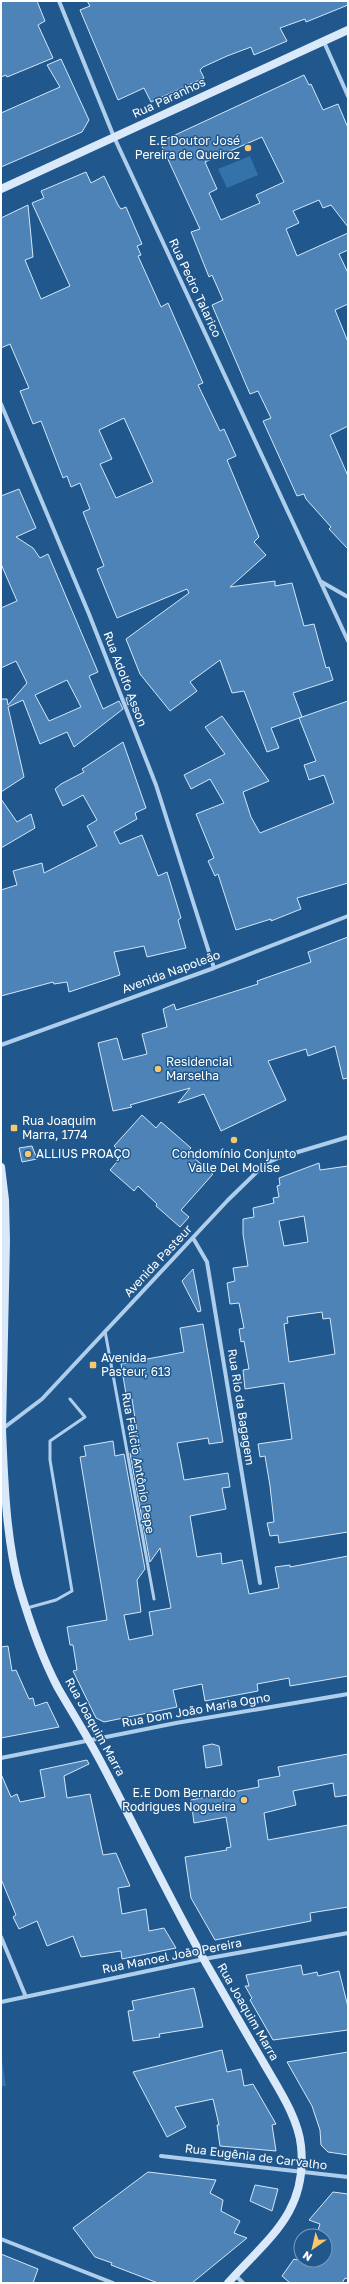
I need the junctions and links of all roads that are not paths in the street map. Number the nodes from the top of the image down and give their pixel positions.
1 (59, 1) edge
2 (348, 30) edge
3 (324, 41) junction
4 (348, 96) edge
5 (114, 137) junction
6 (1, 188) edge
7 (1, 404) edge
8 (320, 581) junction
9 (348, 598) edge
10 (348, 641) edge
11 (348, 916) edge
12 (214, 968) junction
13 (1, 1045) edge
14 (348, 1137) edge
15 (1, 1167) edge
16 (3, 1200) edge
17 (193, 1238) junction
18 (105, 1331) junction
19 (70, 1399) dead end
20 (2, 1430) edge
21 (260, 1583) dead end
22 (154, 1599) dead end
23 (26, 1608) junction
24 (348, 1694) edge
25 (90, 1740) junction
26 (1, 1758) edge
27 (348, 1933) edge
28 (1, 1937) edge
29 (204, 1959) junction
30 (26, 1996) junction
31 (1, 2002) edge
32 (161, 2156) dead end
33 (300, 2172) junction
34 (348, 2177) edge
35 (1, 2239) edge
36 (235, 2275) junction
37 (113, 2283) edge
38 (228, 2283) edge
39 (243, 2283) edge

1 - 5 street, Rua Pedro Talarico
2 - 3 street, Rua Paranhos
3 - 4 street
3 - 5 street, Rua Paranhos
5 - 6 street, Rua Paranhos
5 - 8 street, Rua Pedro Talarico
7 - 12 street, Rua Adolfo Asson
8 - 9 street
8 - 10 street, Rua Pedro Talarico
11 - 12 street, Avenida Napoleão
12 - 13 street, Avenida Napoleão
14 - 17 street, Avenida Pasteur
15 - 16 street, Rua Joaquim Marra
16 - 20 street, Rua Joaquim Marra
17 - 18 street, Avenida Pasteur
17 - 21 street, Rua Rio da Bagagem
18 - 20 street, Avenida Pasteur
18 - 22 lane, Rua Felício Antônio Pepe
19 - 23 lane
20 - 23 street, Rua Joaquim Marra
23 - 25 street, Rua Joaquim Marra
24 - 25 street, Rua Dom João Maria Ogno
25 - 26 street, Rua Dom João Maria Ogno
25 - 29 street, Rua Joaquim Marra
27 - 29 street, Rua Manoel João Pereira
28 - 30 street
29 - 30 street, Rua Manoel João Pereira
29 - 33 street, Rua Joaquim Marra
30 - 31 street, Rua Manoel João Pereira
32 - 33 street, Rua Eugênia de Carvalho
33 - 34 street, Rua Eugênia de Carvalho
33 - 36 street, Rua Joaquim Marra
35 - 37 street
36 - 38 street, Rua Joaquim Marra
36 - 39 street

